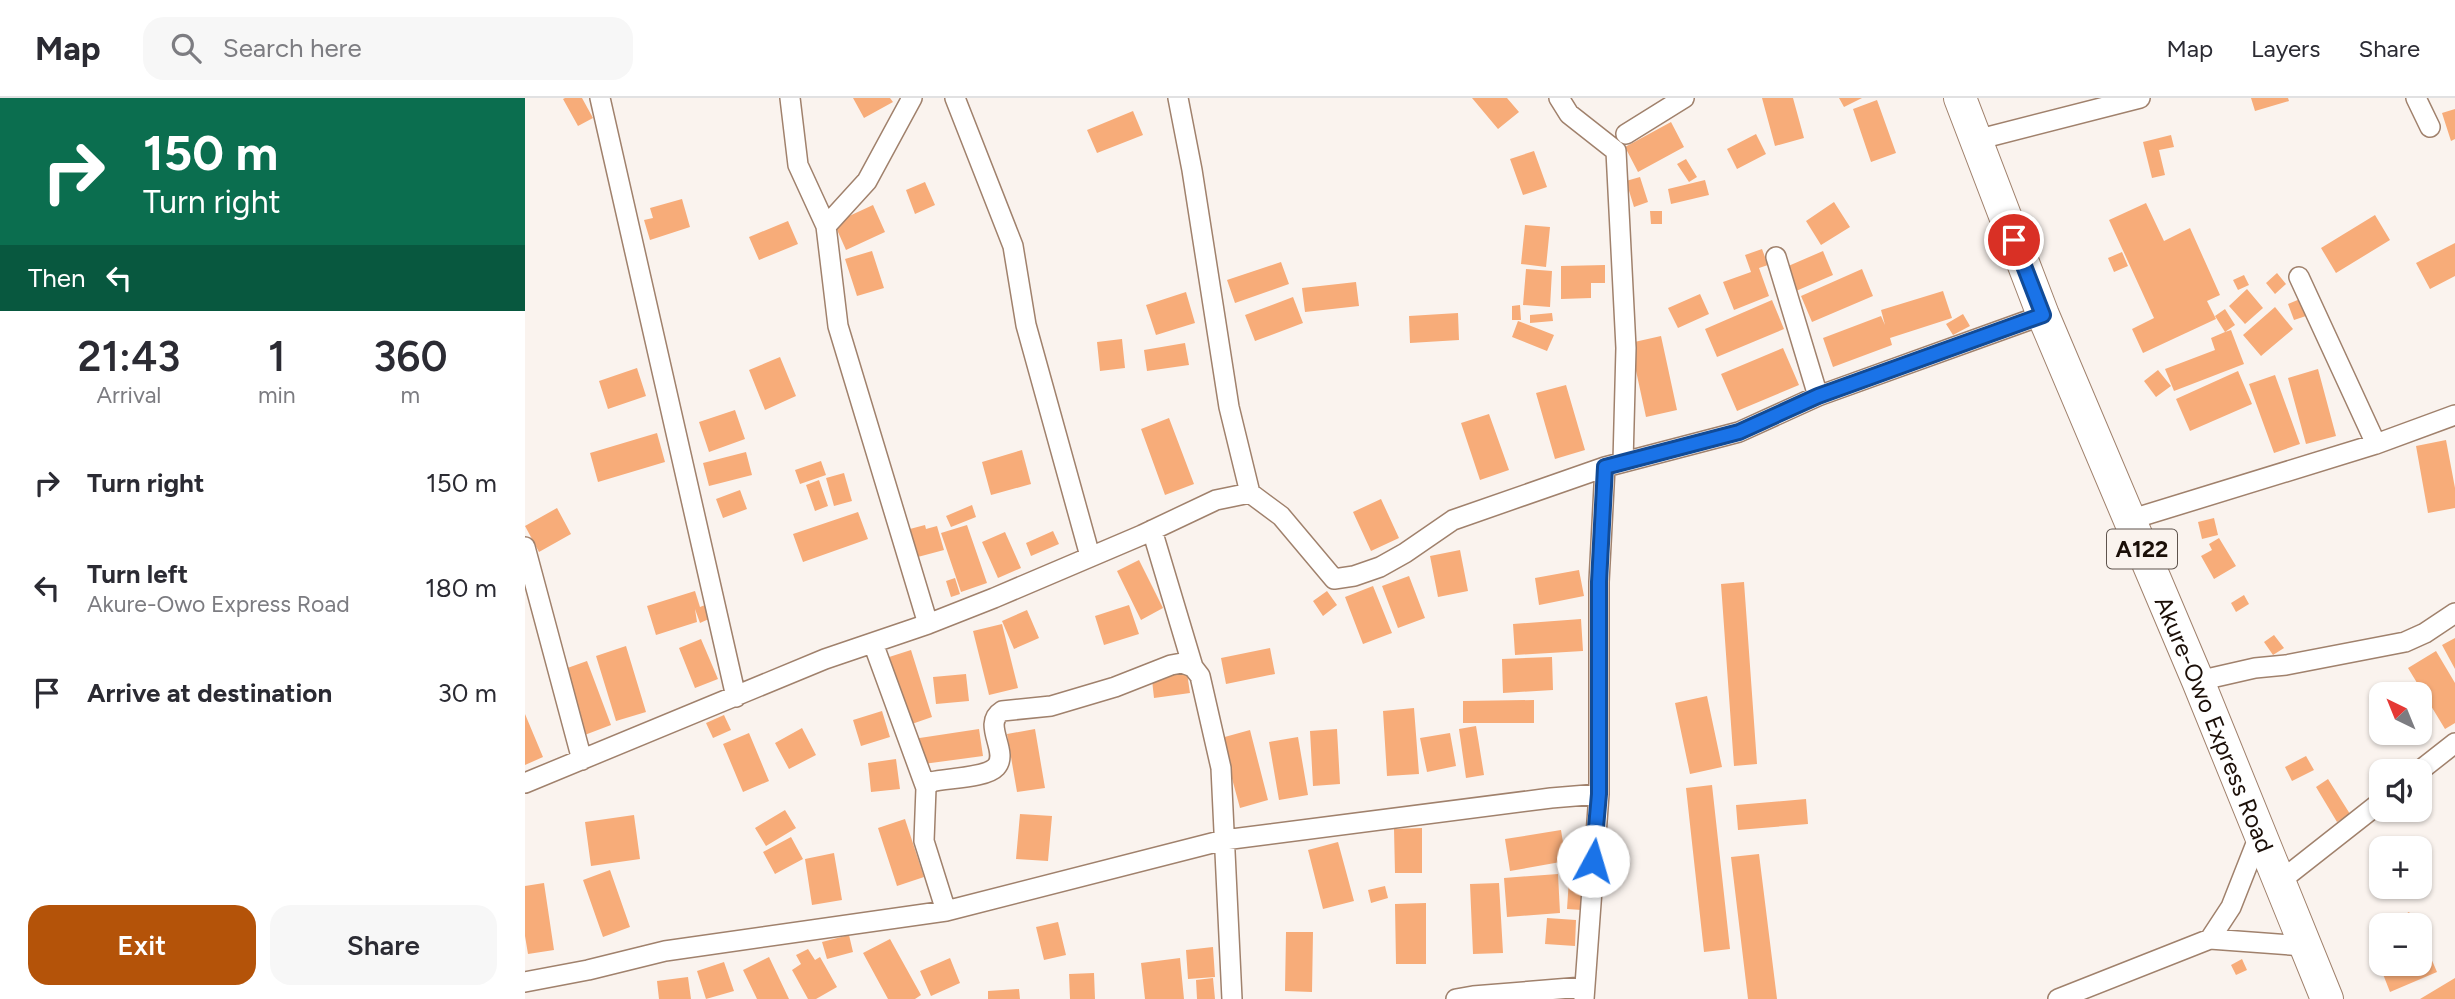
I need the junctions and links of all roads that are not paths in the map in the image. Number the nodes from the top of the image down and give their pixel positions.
1 (600, 98) edge
2 (790, 98) edge
3 (912, 98) edge
4 (955, 98) edge
5 (1178, 98) edge
6 (1559, 98) edge
7 (1684, 98) edge
8 (1960, 98) edge
9 (2140, 98) edge
10 (2416, 98) edge
11 (2430, 127) dead end
12 (1626, 134) dead end
13 (1976, 140) junction
14 (826, 226) junction
15 (1776, 257) dead end
16 (2299, 277) dead end
17 (2043, 315) junction
18 (1818, 396) junction
19 (2455, 415) edge
20 (2376, 444) junction
21 (1614, 464) junction
22 (1250, 494) junction
23 (2129, 520) junction
24 (1152, 530) junction
25 (525, 547) edge
26 (1090, 556) junction
27 (2455, 613) edge
28 (928, 624) junction
29 (873, 643) junction
30 (1193, 667) junction
31 (2198, 681) junction
32 (736, 697) junction
33 (2455, 743) edge
34 (582, 760) junction
35 (2432, 761) edge
36 (525, 783) edge
37 (926, 788) junction
38 (1599, 794) junction
39 (2369, 811) edge
40 (2259, 836) junction
41 (1224, 840) junction
42 (2279, 882) junction
43 (946, 911) junction
44 (2210, 939) junction
45 (2305, 946) junction
46 (525, 982) edge
47 (1583, 993) edge
48 (1232, 999) edge
49 (1456, 999) edge
50 (2058, 999) edge
51 (2327, 999) edge

1 - 32 street
2 - 14 street
3 - 14 street
4 - 26 street
5 - 22 street
6 - 21 street
7 - 12 street
8 - 13 highway, Akure-Owo Express Road / A122
9 - 13 street
10 - 11 street
13 - 17 highway, Akure-Owo Express Road / A122
14 - 28 street
15 - 18 street
16 - 20 street
17 - 18 street
17 - 23 highway, Akure-Owo Express Road / A122
18 - 21 street
19 - 20 street
20 - 23 street
21 - 22 street
21 - 38 street
22 - 24 street
23 - 31 highway, Akure-Owo Express Road / A122
24 - 26 street
24 - 30 street
25 - 34 street
26 - 28 street
27 - 31 street
28 - 29 street
29 - 32 street
29 - 37 street
30 - 37 street
30 - 41 street
31 - 40 highway, Akure-Owo Express Road / A122
32 - 34 street
33 - 35 street
34 - 36 street
37 - 43 street
38 - 41 street
38 - 47 street
39 - 42 street
40 - 42 highway, Akure-Owo Express Road / A122
40 - 44 street
41 - 43 street
41 - 48 street
42 - 45 highway, Akure-Owo Express Road / A122
43 - 46 street
44 - 45 street
44 - 50 street
45 - 51 highway, Akure-Owo Express Road / A122
47 - 49 street

